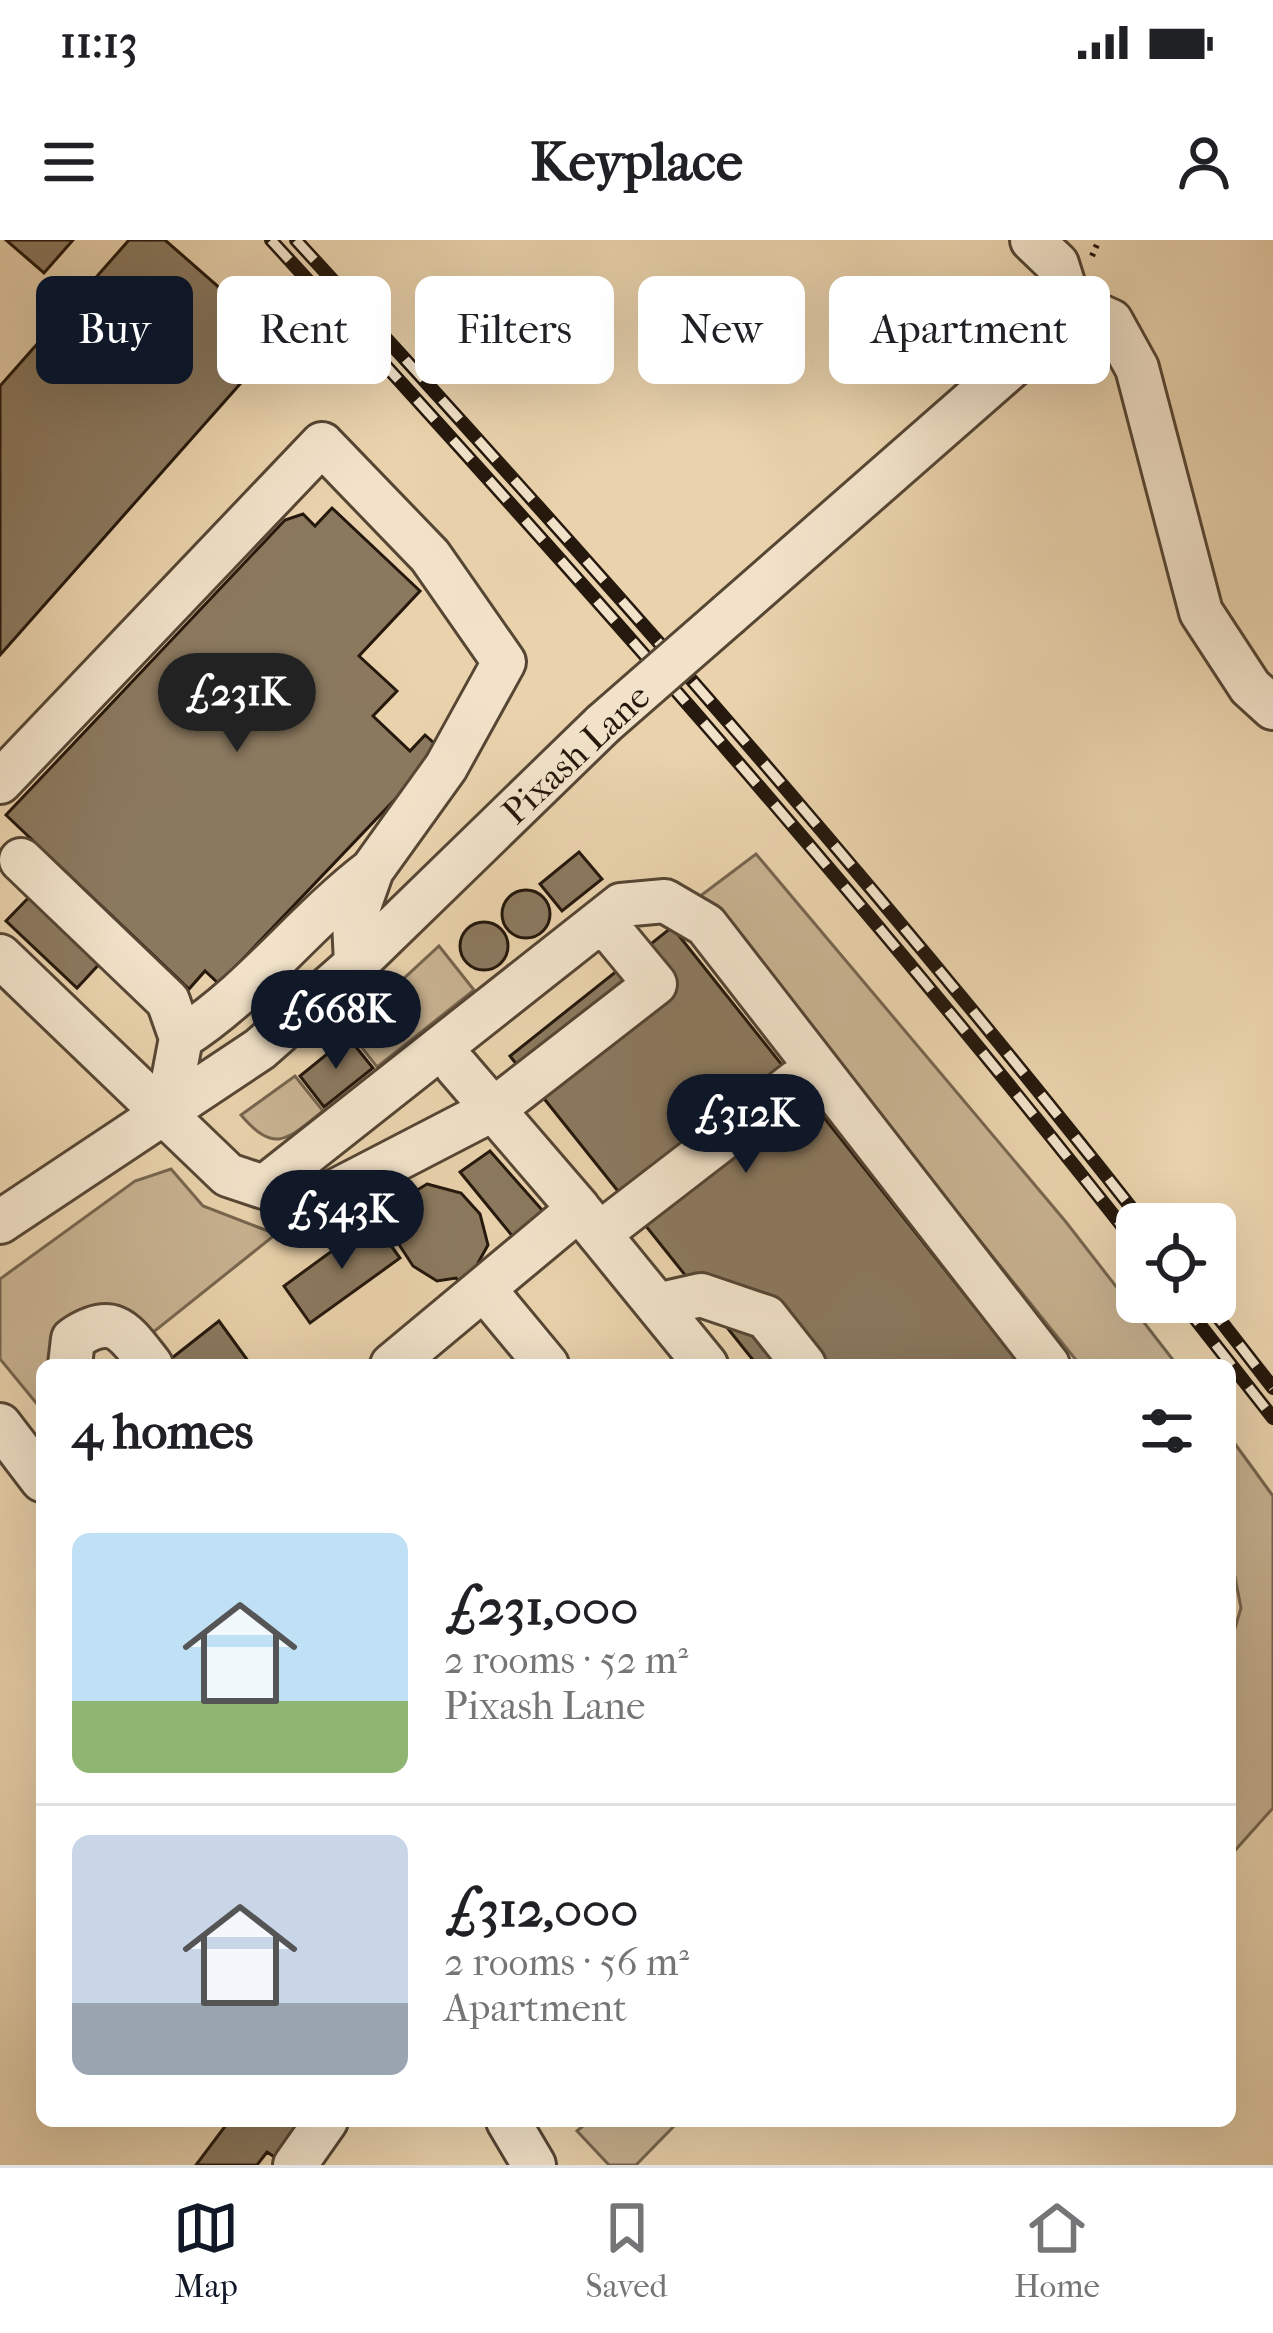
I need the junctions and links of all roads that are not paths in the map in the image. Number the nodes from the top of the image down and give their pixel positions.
1 (1032, 240) edge
2 (1061, 276) edge
3 (1110, 321) edge
4 (992, 384) edge
5 (1273, 708) edge
6 (0, 782) edge
7 (21, 860) dead end
8 (371, 870) junction
9 (594, 927) junction
10 (0, 956) edge
11 (356, 964) junction
12 (543, 967) junction
13 (182, 1038) junction
14 (456, 1066) junction
15 (834, 1090) junction
16 (494, 1109) junction
17 (167, 1112) junction
18 (279, 1189) junction
19 (0, 1222) edge
20 (589, 1222) junction
21 (484, 1289) junction
22 (658, 1305) junction
23 (71, 1359) edge
24 (146, 1359) edge
25 (399, 1359) edge
26 (542, 1359) edge
27 (701, 1359) edge
28 (800, 1359) edge
29 (1043, 1359) edge
30 (0, 1425) edge
31 (36, 1472) edge
32 (322, 2127) edge
33 (512, 2127) edge
34 (295, 2165) edge
35 (534, 2165) edge

1 - 2 street
3 - 5 street
4 - 11 street, Pixash Lane, bridge
6 - 8 street
7 - 13 street
8 - 11 street
8 - 13 street
9 - 12 street
9 - 15 street
9 - 16 street
10 - 17 street
11 - 17 street, Pixash Lane
12 - 14 street
12 - 18 street
13 - 17 street
14 - 16 street
14 - 18 street
15 - 20 street
15 - 29 street
16 - 18 street
16 - 20 street
17 - 18 street
17 - 19 street, Pixash Lane
20 - 21 street
20 - 22 street
21 - 25 street
21 - 26 street
22 - 27 street
22 - 28 street
23 - 24 street
30 - 31 street
32 - 34 street
33 - 35 street

